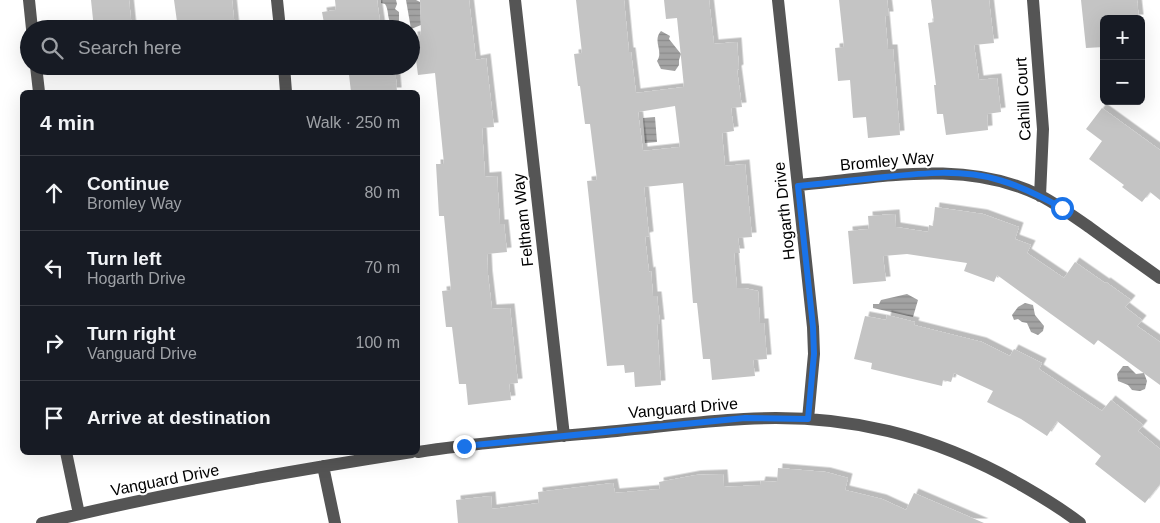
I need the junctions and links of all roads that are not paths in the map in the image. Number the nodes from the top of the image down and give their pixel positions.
1 (29, 0) edge
2 (276, 0) edge
3 (515, 0) edge
4 (778, 0) edge
5 (1033, 0) edge
6 (31, 20) edge
7 (279, 20) edge
8 (37, 75) edge
9 (285, 75) edge
10 (39, 90) edge
11 (286, 90) edge
12 (798, 186) junction
13 (1040, 196) junction
14 (1160, 278) edge
15 (808, 419) junction
16 (564, 436) junction
17 (420, 452) edge
18 (67, 455) edge
19 (393, 455) edge
20 (323, 466) junction
21 (79, 514) junction
22 (42, 523) edge
23 (335, 523) edge
24 (1080, 523) edge

1 - 6 street
2 - 7 street
3 - 16 street, Feltham Way
4 - 12 street, Hogarth Drive
5 - 13 street, Cahill Court
8 - 10 street
9 - 11 street
12 - 13 street, Bromley Way
12 - 15 street, Hogarth Drive
13 - 14 street, Bromley Way
15 - 16 street, Vanguard Drive
15 - 24 street, Vanguard Drive
16 - 17 street, Vanguard Drive
18 - 21 street
19 - 20 street, Vanguard Drive
20 - 21 street, Vanguard Drive
20 - 23 street
21 - 22 street, Vanguard Drive

